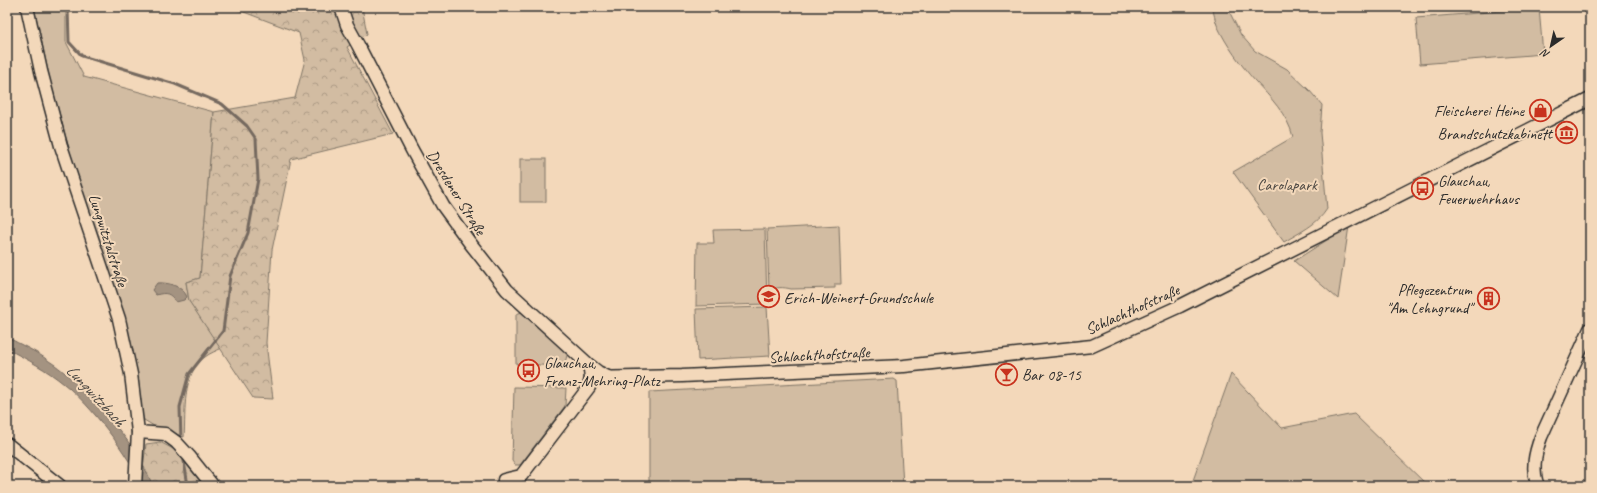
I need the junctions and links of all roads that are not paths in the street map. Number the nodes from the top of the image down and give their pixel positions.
1 (27, 7) edge
2 (341, 7) edge
3 (1590, 99) edge
4 (1590, 329) edge
5 (588, 364) junction
6 (591, 378) junction
7 (610, 378) junction
8 (138, 432) junction
9 (7, 444) edge
10 (504, 483) edge
11 (1537, 484) edge
12 (60, 486) edge
13 (135, 486) edge
14 (213, 486) edge

1 - 8 street, Lungwitztalstraße
2 - 5 street, Dresdener Straße
3 - 7 street, Schlachthofstraße
4 - 11 street
5 - 6 street
5 - 7 street, Dresdener Straße
6 - 7 street, Schlachthofstraße
6 - 10 street
8 - 13 street, Lungwitztalstraße
8 - 14 street
9 - 12 street

